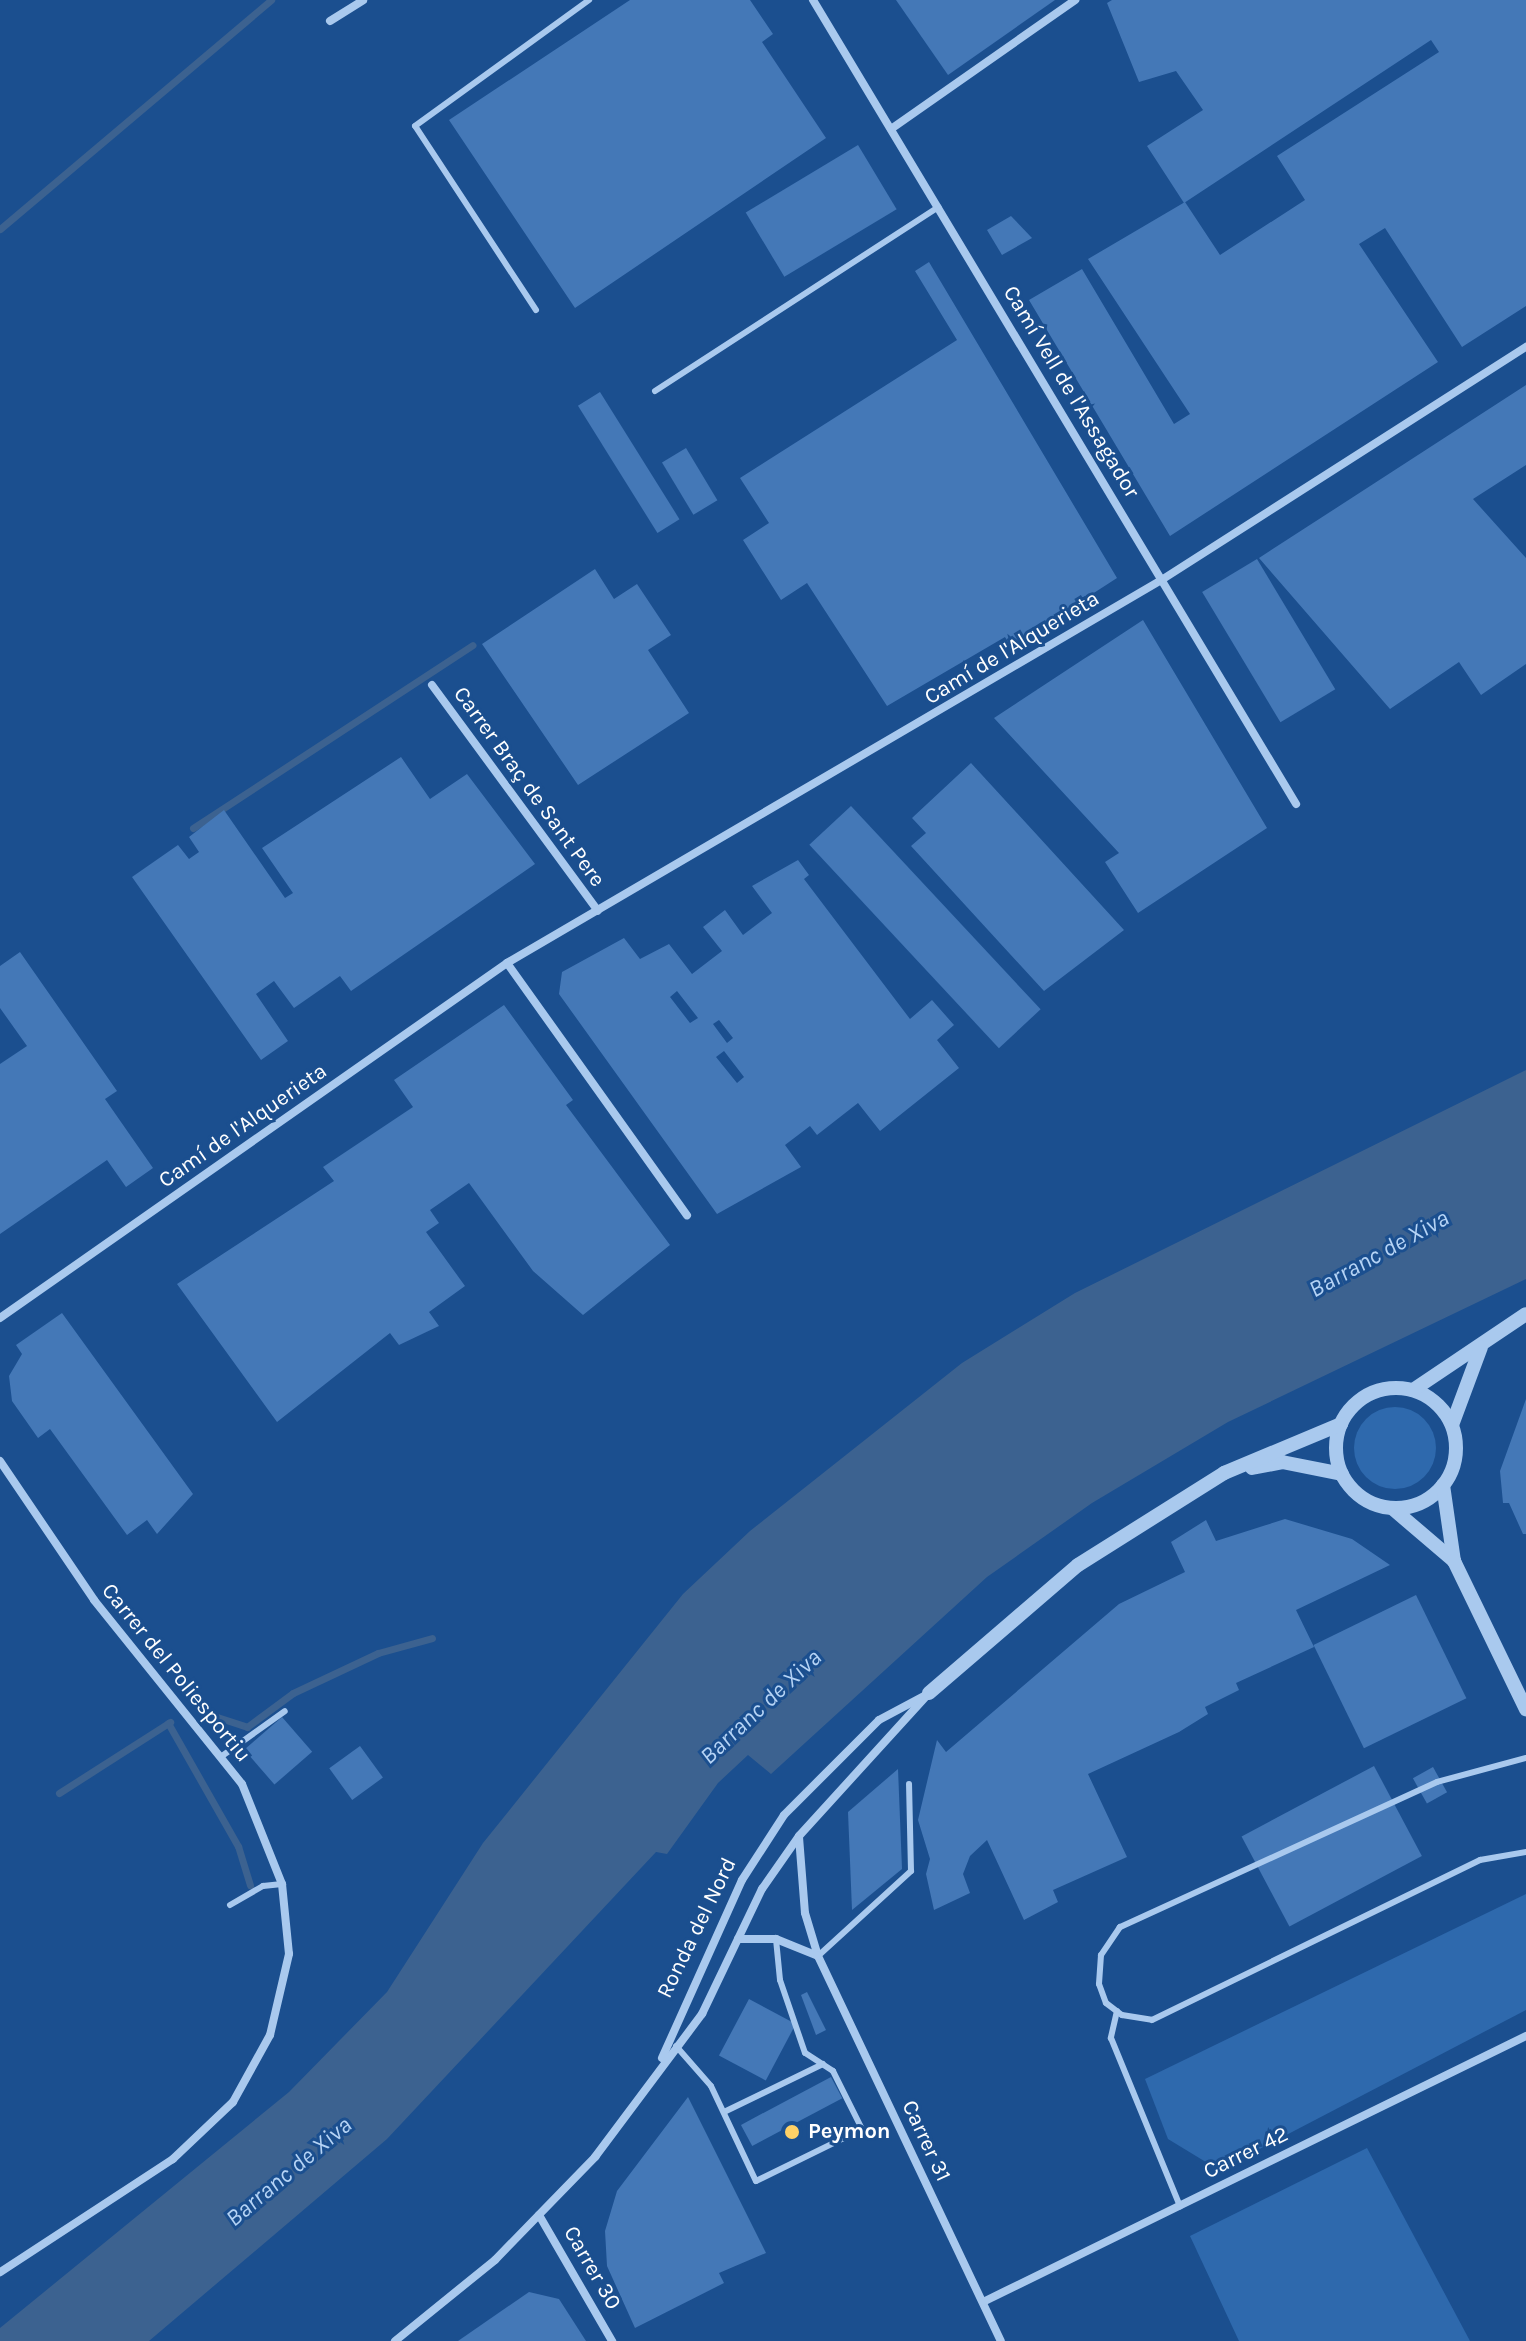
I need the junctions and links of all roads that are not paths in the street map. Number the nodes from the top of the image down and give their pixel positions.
1 (363, 0) edge
2 (589, 0) edge
3 (813, 0) edge
4 (1075, 0) edge
5 (330, 21) dead end
6 (891, 129) junction
7 (938, 207) junction
8 (536, 310) dead end
9 (1526, 347) edge
10 (655, 391) dead end
11 (1163, 579) junction
12 (432, 685) dead end
13 (1296, 804) dead end
14 (598, 911) junction
15 (507, 963) junction
16 (687, 1215) dead end
17 (1522, 1317) edge
18 (0, 1318) edge
19 (1481, 1347) junction
20 (1413, 1390) junction
21 (1341, 1424) junction
22 (1452, 1425) junction
23 (0, 1461) edge
24 (1224, 1473) junction
25 (1342, 1474) junction
26 (1443, 1485) junction
27 (1391, 1508) junction
28 (1454, 1561) junction
29 (929, 1693) junction
30 (1526, 1709) edge
31 (285, 1711) dead end
32 (222, 1756) junction
33 (1526, 1758) edge
34 (909, 1784) dead end
35 (799, 1836) junction
36 (1526, 1852) edge
37 (282, 1884) junction
38 (230, 1905) dead end
39 (738, 1939) junction
40 (776, 1939) junction
41 (818, 1956) junction
42 (1117, 2011) junction
43 (1526, 2036) edge
44 (676, 2046) junction
45 (660, 2064) junction
46 (823, 2064) junction
47 (724, 2112) junction
48 (1180, 2206) junction
49 (539, 2215) junction
50 (0, 2272) edge
51 (983, 2302) junction
52 (395, 2341) edge
53 (612, 2341) edge
54 (1001, 2341) edge

1 - 5 street
2 - 8 lane
3 - 6 street, Camí Vell de l'Assagador
4 - 6 street
6 - 7 street, Camí Vell de l'Assagador
7 - 10 lane
7 - 11 street, Camí Vell de l'Assagador
9 - 11 street, Camí de l'Alquerieta
11 - 13 street, Camí Vell de l'Assagador
11 - 14 street, Camí de l'Alquerieta
12 - 14 street, Carrer Braç de Sant Pere
14 - 15 street, Camí de l'Alquerieta
15 - 16 street
15 - 18 street, Camí de l'Alquerieta
17 - 19 street
19 - 20 street
19 - 22 street
20 - 21 street
20 - 22 street
21 - 24 street, Ronda del Nord
21 - 25 street
22 - 26 street
23 - 32 street, Carrer del Poliesportiu
24 - 25 street, Ronda del Nord
24 - 29 street, Ronda del Nord
25 - 27 street
26 - 27 street
26 - 28 street
27 - 28 street
28 - 30 street
29 - 35 street, Ronda del Nord
29 - 45 street, Ronda del Nord
31 - 32 lane
32 - 37 street, Carrer del Poliesportiu
33 - 42 lane
34 - 41 lane
35 - 39 street, Ronda del Nord
35 - 41 street, Carrer 31
36 - 42 lane
37 - 38 lane
37 - 50 street, Carrer del Poliesportiu
39 - 40 street
39 - 44 street, Ronda del Nord
40 - 41 street
40 - 46 lane
41 - 51 street, Carrer 31
42 - 48 lane
43 - 48 street, Carrer 42
44 - 45 street, Ronda del Nord
44 - 47 lane
45 - 49 street, Ronda del Nord
46 - 47 lane
46 - 47 lane
48 - 51 street, Carrer 42
49 - 52 street, Ronda del Nord
49 - 53 street, Carrer 30
51 - 54 street, Carrer 31

